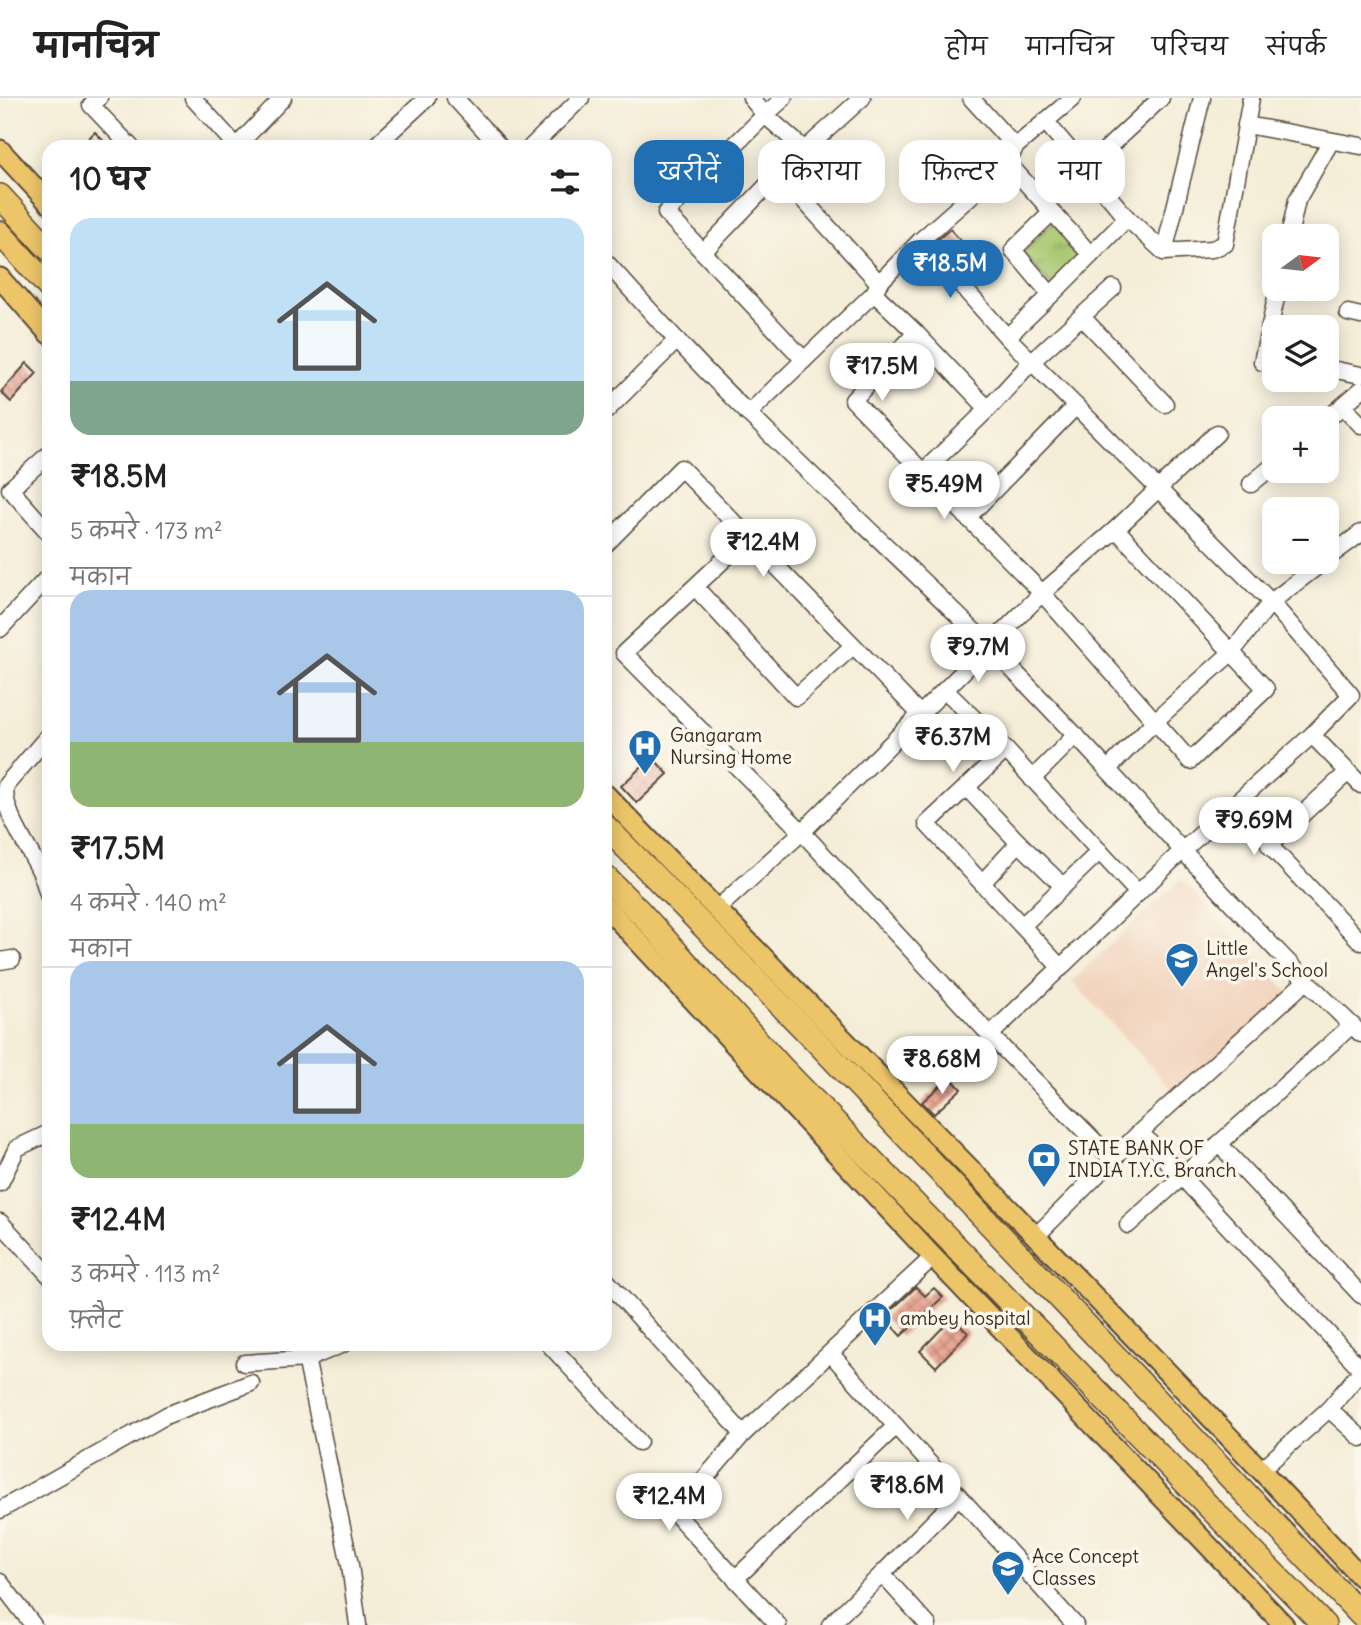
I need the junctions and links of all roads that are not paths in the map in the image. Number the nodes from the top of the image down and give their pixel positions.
1 (99, 98) edge
2 (193, 98) edge
3 (283, 98) edge
4 (427, 98) edge
5 (455, 98) edge
6 (581, 98) edge
7 (751, 98) edge
8 (784, 98) edge
9 (862, 98) edge
10 (971, 98) edge
11 (1073, 98) edge
12 (1161, 98) edge
13 (1202, 98) edge
14 (1251, 98) edge
15 (765, 115) junction
16 (1045, 121) junction
17 (1246, 125) junction
18 (124, 140) edge
19 (232, 140) edge
20 (243, 140) edge
21 (382, 140) edge
22 (494, 140) edge
23 (538, 140) edge
24 (794, 140) edge
25 (816, 140) edge
26 (1009, 140) edge
27 (1062, 140) edge
28 (1116, 140) edge
29 (1331, 141) junction
30 (1021, 142) edge
31 (1361, 146) edge
32 (0, 150) edge
33 (1021, 177) edge
34 (42, 195) edge
35 (758, 195) edge
36 (0, 196) edge
37 (804, 203) edge
38 (963, 203) edge
39 (1115, 203) edge
40 (1052, 212) junction
41 (1127, 218) junction
42 (1292, 224) edge
43 (0, 233) edge
44 (921, 240) junction
45 (42, 241) edge
46 (703, 251) junction
47 (1164, 252) junction
48 (1091, 254) junction
49 (612, 269) edge
50 (0, 278) edge
51 (42, 279) edge
52 (876, 288) junction
53 (1113, 288) dead end
54 (1051, 295) junction
55 (1082, 317) junction
56 (42, 326) edge
57 (916, 333) junction
58 (1007, 337) junction
59 (677, 340) junction
60 (804, 360) junction
61 (1032, 361) junction
62 (1339, 371) edge
63 (1361, 375) edge
64 (1361, 390) edge
65 (612, 402) edge
66 (1165, 404) dead end
67 (1076, 406) junction
68 (1343, 406) junction
69 (988, 409) junction
70 (1339, 409) edge
71 (748, 414) junction
72 (1361, 425) edge
73 (1217, 433) dead end
74 (42, 459) edge
75 (923, 472) junction
76 (1262, 475) edge
77 (5, 484) edge
78 (1251, 484) dead end
79 (1158, 489) junction
80 (967, 518) junction
81 (42, 525) edge
82 (1116, 529) junction
83 (1361, 533) edge
84 (748, 537) junction
85 (612, 538) edge
86 (1339, 550) edge
87 (1307, 574) edge
88 (42, 584) edge
89 (695, 587) junction
90 (1042, 593) junction
91 (1270, 602) junction
92 (0, 629) edge
93 (853, 646) junction
94 (989, 646) junction
95 (1232, 652) junction
96 (945, 691) junction
97 (920, 715) junction
98 (1154, 722) junction
99 (1076, 735) junction
100 (1312, 735) junction
101 (42, 743) edge
102 (1006, 750) junction
103 (1108, 769) junction
104 (1348, 772) junction
105 (1032, 779) junction
106 (1361, 785) edge
107 (966, 787) junction
108 (612, 802) edge
109 (4, 810) edge
110 (612, 832) edge
111 (802, 832) junction
112 (1018, 843) junction
113 (1100, 851) junction
114 (1182, 851) junction
115 (42, 876) edge
116 (982, 883) junction
117 (612, 884) edge
118 (1063, 886) junction
119 (1139, 893) junction
120 (612, 913) edge
121 (708, 917) junction
122 (1022, 926) junction
123 (1361, 942) edge
124 (1061, 968) junction
125 (1306, 981) junction
126 (1357, 1029) edge
127 (990, 1035) junction
128 (1140, 1132) junction
129 (42, 1136) edge
130 (1219, 1144) junction
131 (1112, 1159) junction
132 (1181, 1178) junction
133 (0, 1183) edge
134 (0, 1222) edge
135 (1128, 1225) dead end
136 (1036, 1236) junction
137 (933, 1257) junction
138 (42, 1267) edge
139 (612, 1287) edge
140 (1361, 1294) edge
141 (305, 1351) edge
142 (555, 1351) edge
143 (831, 1354) junction
144 (243, 1363) dead end
145 (1361, 1370) edge
146 (251, 1383) dead end
147 (1329, 1409) junction
148 (896, 1426) junction
149 (743, 1434) junction
150 (1361, 1438) edge
151 (639, 1442) dead end
152 (1261, 1469) junction
153 (959, 1496) junction
154 (0, 1510) edge
155 (882, 1574) junction
156 (1361, 1577) edge
157 (735, 1579) junction
158 (0, 1582) edge
159 (1361, 1615) edge
160 (1071, 1624) edge
161 (33, 1625) edge
162 (358, 1625) edge
163 (778, 1625) edge
164 (830, 1625) edge
165 (928, 1625) edge
166 (1284, 1625) edge
167 (1324, 1625) edge

1 - 18 street
2 - 19 street
3 - 20 street
4 - 21 street
5 - 22 street
6 - 23 street
7 - 15 street
8 - 15 street
9 - 25 street
10 - 26 street
11 - 16 street
12 - 28 street
13 - 47 street
14 - 17 street
15 - 24 street
15 - 46 street
16 - 27 street
16 - 30 street
17 - 29 street
17 - 47 street
29 - 31 street
29 - 42 street
32 - 34 main road
33 - 40 street
35 - 46 street
36 - 45 highway
37 - 52 street
38 - 44 street
39 - 41 street
40 - 48 street
40 - 54 street
41 - 47 street
41 - 48 street
43 - 51 highway
44 - 52 street
44 - 58 street
46 - 60 street
48 - 54 street
49 - 59 street
50 - 56 main road
52 - 57 street
52 - 60 street
53 - 55 street
54 - 58 street
55 - 61 street
55 - 66 street
57 - 69 street
57 - 75 street
58 - 61 street
59 - 65 street
59 - 71 street
60 - 71 street
61 - 67 street
61 - 69 street
62 - 63 street
64 - 68 street
67 - 79 street
67 - 80 street
68 - 70 street
68 - 72 street
69 - 75 street
71 - 94 street
73 - 79 street
74 - 77 street
75 - 80 street
76 - 78 street
77 - 81 street
79 - 82 street
79 - 91 street
80 - 90 street
82 - 90 street
82 - 95 street
83 - 86 street
84 - 85 street
84 - 89 street
84 - 93 street
87 - 91 street
88 - 92 street
89 - 93 street
89 - 111 street
90 - 94 street
90 - 98 street
91 - 95 street
91 - 100 street
93 - 97 street
94 - 96 street
94 - 99 street
95 - 98 street
95 - 98 street
96 - 97 street
96 - 102 street
97 - 111 street
98 - 103 street
99 - 103 street
99 - 105 street
100 - 104 street
100 - 114 street
101 - 109 street
102 - 105 street
102 - 107 street
103 - 114 street
104 - 106 street
104 - 123 street
105 - 113 street
107 - 112 street
107 - 116 street
108 - 121 main road
109 - 115 street
110 - 121 highway
111 - 121 street
111 - 127 street
112 - 116 street
112 - 118 street
113 - 118 street
113 - 119 street
114 - 119 street
114 - 125 street
116 - 122 street
117 - 167 highway
118 - 122 street
119 - 124 street
120 - 137 main road
121 - 136 main road
121 - 159 highway
122 - 124 street
124 - 127 street
125 - 126 street
125 - 128 street
126 - 130 street
127 - 131 street
128 - 131 street
128 - 132 street
129 - 133 street
130 - 132 street
130 - 140 street
131 - 136 street
132 - 135 street
132 - 145 street
134 - 138 street
136 - 152 main road
137 - 143 street
137 - 166 main road
139 - 149 street
141 - 144 street
141 - 162 street
142 - 151 street
143 - 148 street
143 - 149 street
145 - 147 street
146 - 154 street
147 - 150 street
147 - 152 street
148 - 153 street
148 - 157 street
149 - 157 street
152 - 156 main road
153 - 155 street
153 - 160 street
155 - 164 street
155 - 165 street
157 - 163 street
158 - 161 street

